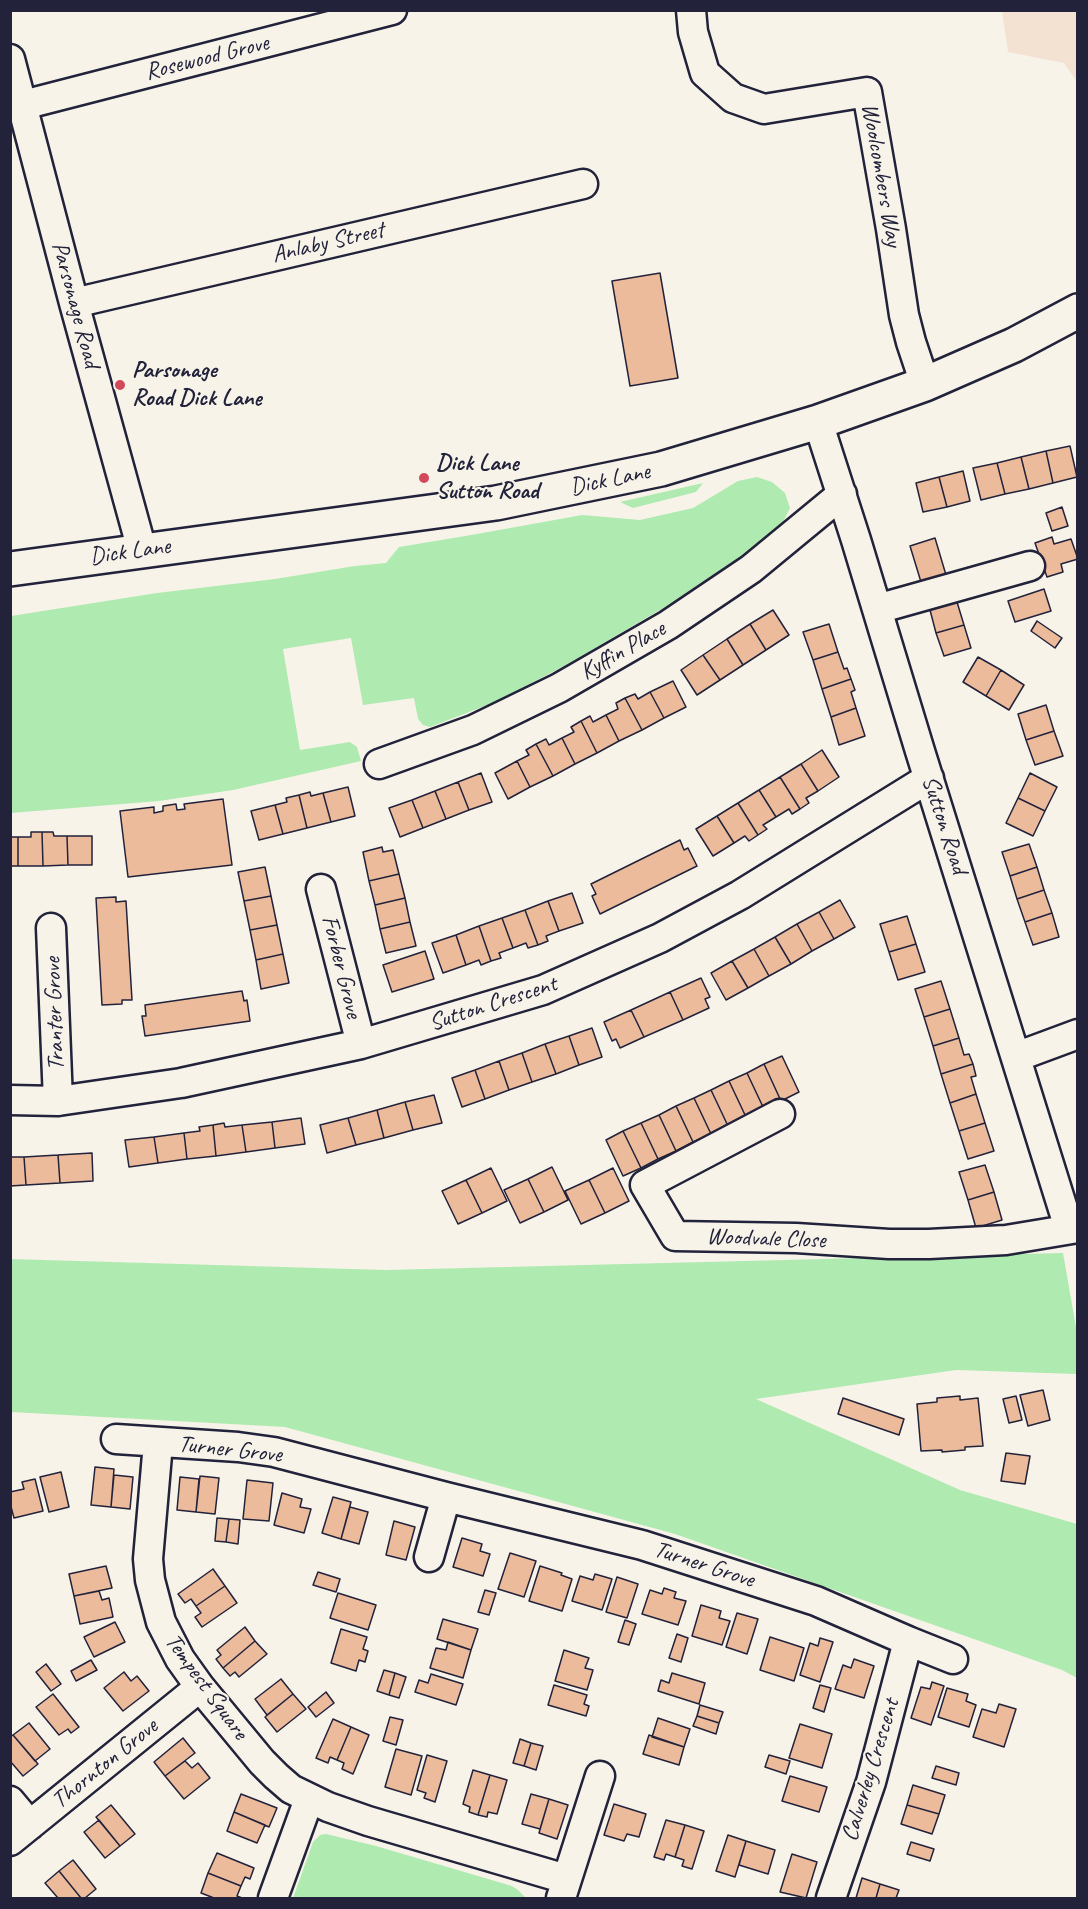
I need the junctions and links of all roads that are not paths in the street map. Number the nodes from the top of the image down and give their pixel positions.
1 (392, 10) edge
2 (691, 10) edge
3 (10, 59) edge
4 (23, 105) junction
5 (583, 184) dead end
6 (74, 303) junction
7 (1077, 311) edge
8 (925, 384) junction
9 (818, 422) junction
10 (842, 494) junction
11 (142, 550) junction
12 (1030, 566) dead end
13 (10, 569) edge
14 (877, 609) junction
15 (379, 764) dead end
16 (929, 778) junction
17 (321, 889) dead end
18 (51, 928) dead end
19 (1077, 1034) edge
20 (361, 1044) junction
21 (1016, 1058) junction
22 (10, 1100) edge
23 (58, 1101) junction
24 (780, 1114) dead end
25 (1073, 1228) edge
26 (116, 1439) dead end
27 (158, 1443) junction
28 (446, 1497) junction
29 (429, 1557) dead end
30 (908, 1641) junction
31 (953, 1659) dead end
32 (200, 1688) junction
33 (600, 1776) dead end
34 (309, 1799) junction
35 (10, 1801) edge
36 (20, 1833) edge
37 (564, 1889) edge
38 (273, 1899) edge
39 (831, 1899) edge

1 - 4 street, Rosewood Grove
2 - 8 street, Woolcombers Way
3 - 4 street, Parsonage Road
4 - 6 street, Parsonage Road
5 - 6 street, Anlaby Street
6 - 11 street, Parsonage Road
7 - 8 street, Dick Lane
8 - 9 street, Dick Lane
9 - 10 street, Sutton Road
9 - 11 street, Dick Lane
10 - 14 street, Sutton Road
10 - 15 street, Kyffin Place
11 - 13 street, Dick Lane
12 - 14 street
14 - 16 street, Sutton Road
16 - 20 street, Sutton Crescent
16 - 21 street, Sutton Road
17 - 20 street, Forber Grove
18 - 23 street, Tranter Grove
19 - 21 street
20 - 23 street, Sutton Crescent
21 - 25 street, Sutton Road
22 - 23 street, Sutton Crescent
24 - 25 street, Woodvale Close
26 - 27 street, Turner Grove
27 - 28 street, Turner Grove
27 - 32 street, Tempest Square
28 - 29 street
28 - 30 street, Turner Grove
30 - 31 street, Turner Grove
30 - 39 street, Calverley Crescent
32 - 34 street, Tempest Square
32 - 36 street, Thornton Grove
33 - 37 street, Tempest Square
34 - 37 street, Tempest Square
34 - 38 street
35 - 36 street

